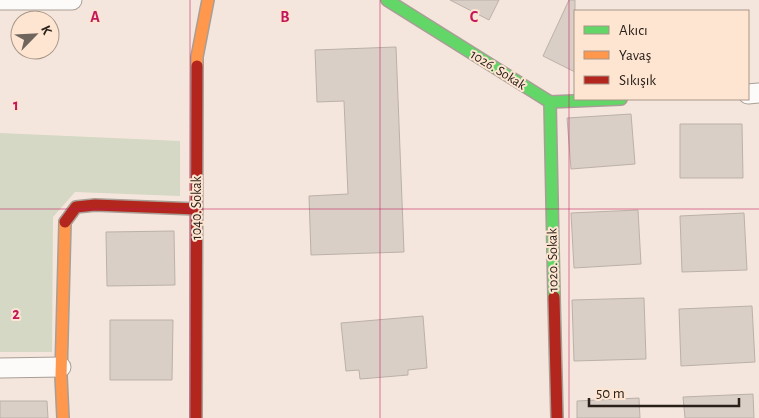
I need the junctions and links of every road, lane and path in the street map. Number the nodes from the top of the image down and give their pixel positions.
1 (0, 0) edge
2 (72, 0) edge
3 (208, 0) edge
4 (389, 0) edge
5 (597, 100) edge
6 (550, 102) junction
7 (197, 209) junction
8 (61, 367) junction
9 (0, 368) edge
10 (63, 418) edge
11 (196, 418) edge
12 (557, 418) edge

1 - 2 street
3 - 7 street, 1040. Sokak
4 - 6 street, 1026. Sokak
5 - 6 street
6 - 12 street, 1020. Sokak
7 - 8 street
7 - 11 street, 1040. Sokak
8 - 9 street
8 - 10 street

